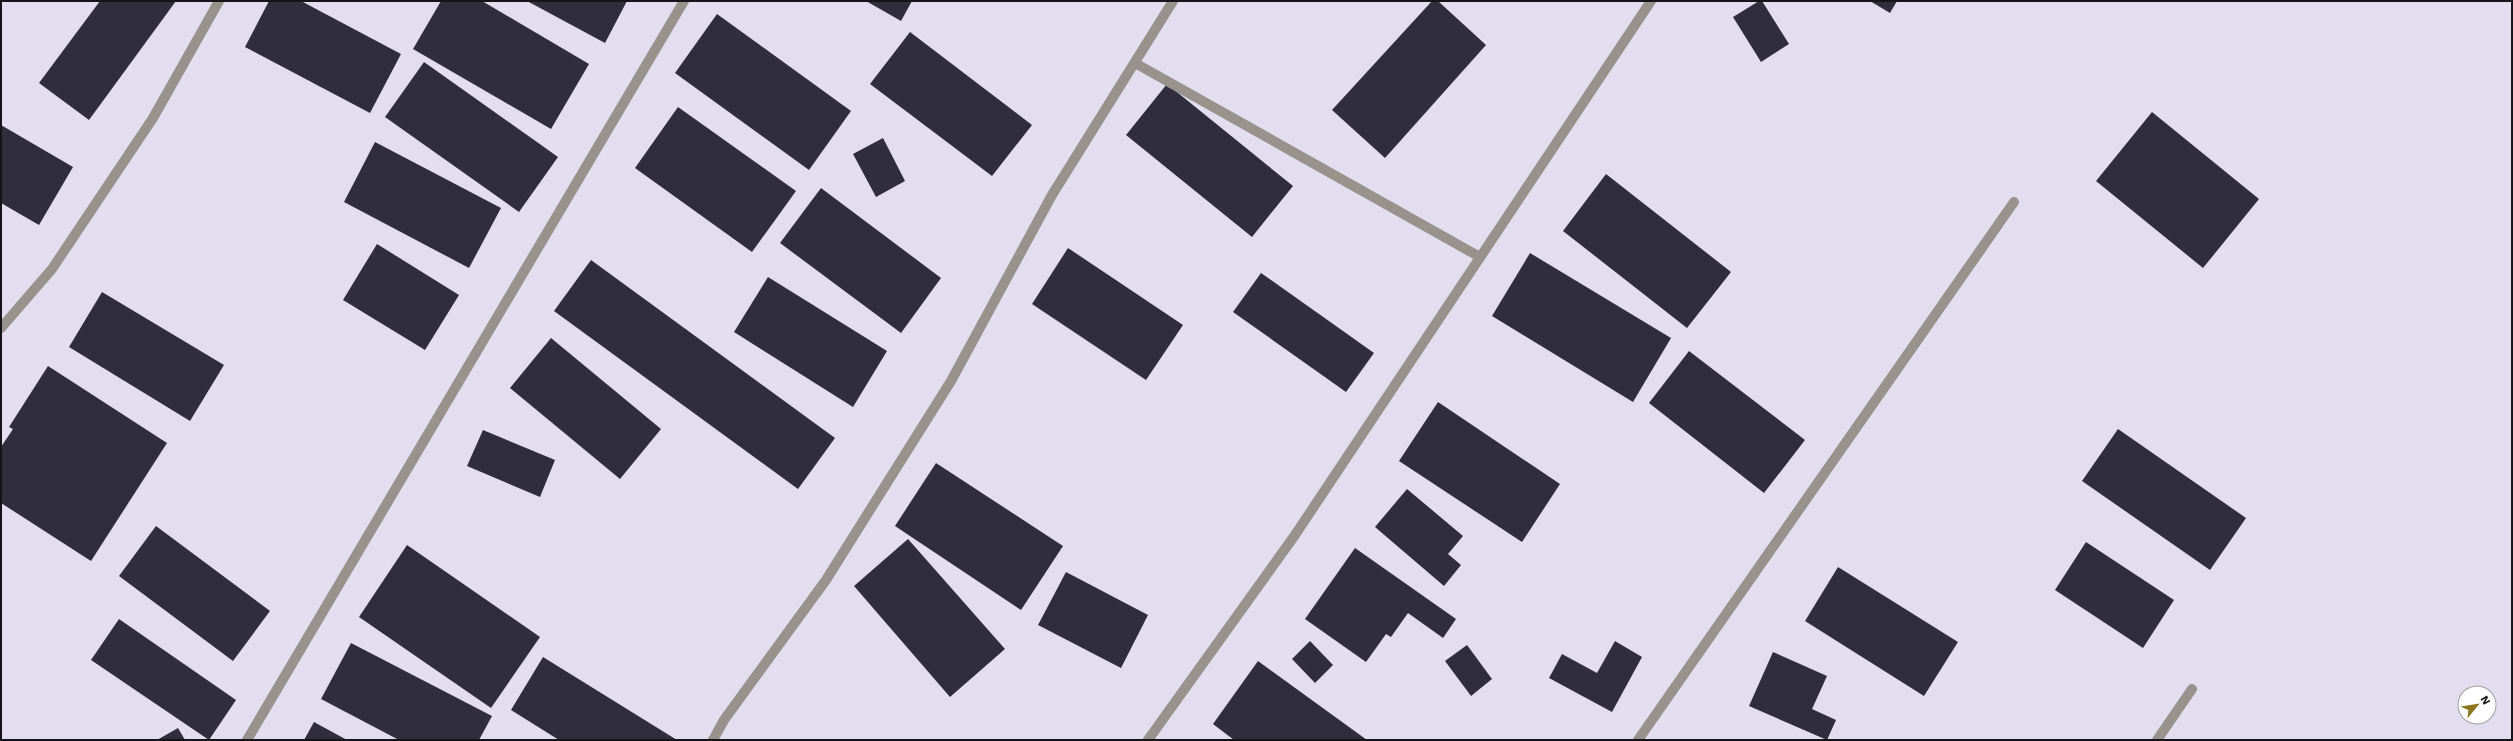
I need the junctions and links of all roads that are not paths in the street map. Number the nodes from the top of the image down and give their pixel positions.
1 (219, 1) edge
2 (684, 1) edge
3 (1173, 1) edge
4 (1651, 1) edge
5 (1135, 63) junction
6 (2014, 202) dead end
7 (1480, 257) junction
8 (1, 328) edge
9 (2192, 689) dead end
10 (247, 740) edge
11 (713, 740) edge
12 (1148, 740) edge
13 (1638, 740) edge
14 (2157, 740) edge

1 - 8 street
2 - 10 street
3 - 5 street
4 - 7 street
5 - 7 street
5 - 11 street
6 - 13 street
7 - 12 street
9 - 14 street

